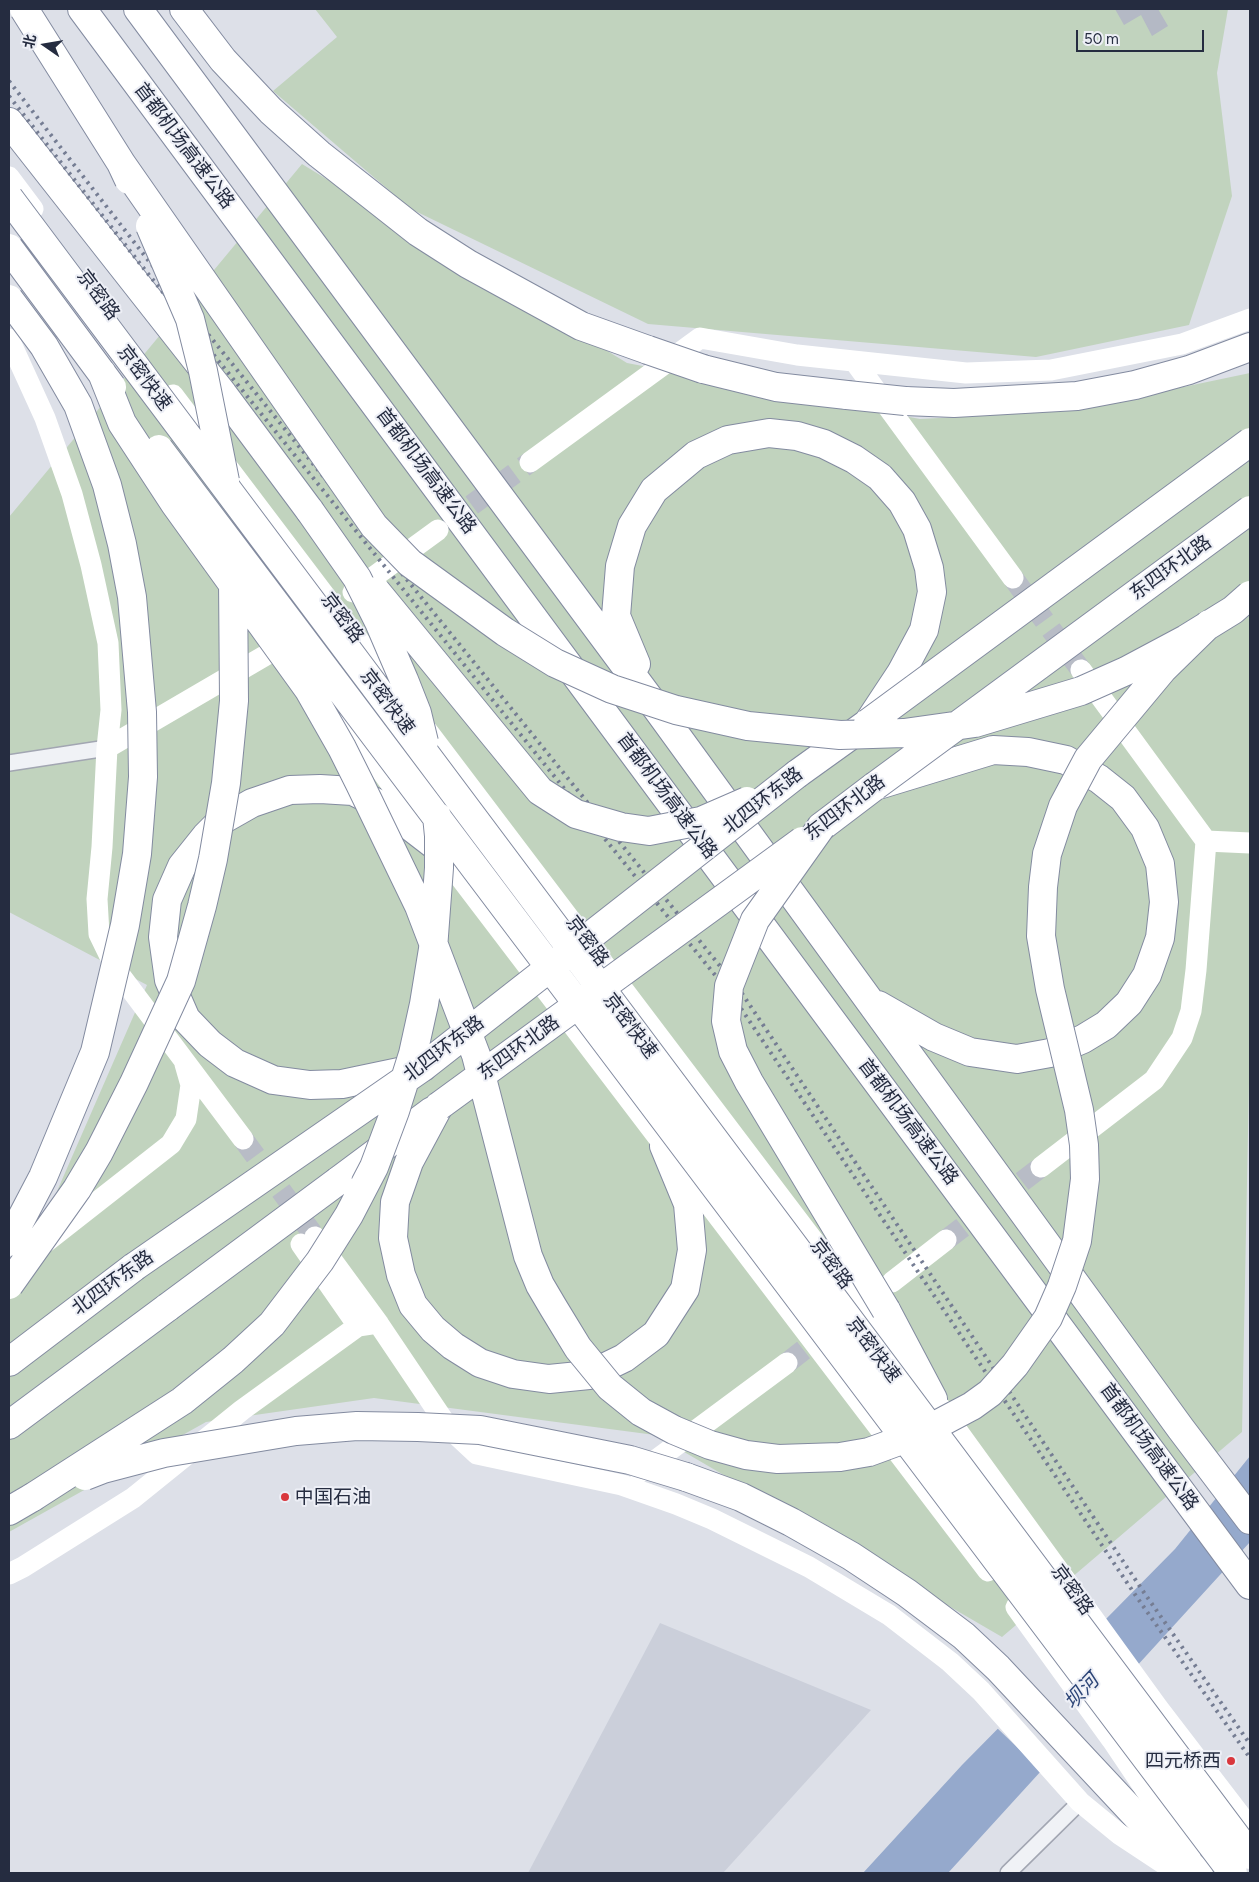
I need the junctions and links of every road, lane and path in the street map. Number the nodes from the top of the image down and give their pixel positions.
1 (24, 9) edge
2 (82, 9) edge
3 (138, 9) edge
4 (184, 9) edge
5 (9, 122) edge
6 (121, 163) junction
7 (9, 177) edge
8 (9, 198) edge
9 (9, 248) edge
10 (9, 260) edge
11 (9, 299) edge
12 (1250, 319) edge
13 (9, 339) edge
14 (1250, 346) edge
15 (855, 362) junction
16 (102, 373) junction
17 (1250, 442) edge
18 (530, 462) tunnel mouth
19 (1250, 510) edge
20 (310, 511) junction
21 (438, 530) tunnel mouth
22 (1013, 578) tunnel mouth
23 (353, 592) dead end
24 (1250, 596) edge
25 (1209, 624) junction
26 (273, 651) dead end
27 (1081, 670) tunnel mouth
28 (655, 706) junction
29 (868, 723) junction
30 (107, 748) junction
31 (9, 763) edge
32 (797, 774) junction
33 (875, 786) junction
34 (821, 827) junction
35 (1206, 841) junction
36 (1250, 843) edge
37 (437, 847) junction
38 (870, 1001) junction
39 (184, 1059) junction
40 (423, 1067) junction
41 (439, 1106) junction
42 (186, 1119) junction
43 (664, 1146) junction
44 (1041, 1167) tunnel mouth
45 (946, 1240) tunnel mouth
46 (308, 1241) tunnel mouth
47 (9, 1242) edge
48 (9, 1272) edge
49 (892, 1282) dead end
50 (9, 1285) edge
51 (368, 1325) junction
52 (9, 1362) edge
53 (787, 1363) tunnel mouth
54 (933, 1399) junction
55 (9, 1425) edge
56 (622, 1485) junction
57 (33, 1497) junction
58 (9, 1511) edge
59 (1250, 1520) edge
60 (9, 1574) edge
61 (1250, 1585) edge
62 (1080, 1802) junction
63 (1250, 1828) edge
64 (1250, 1855) edge
65 (1008, 1873) edge
66 (1178, 1873) edge
67 (1200, 1873) edge
68 (1233, 1873) edge

1 - 6 highway, bridge
2 - 61 highway, 首都机场高速公路
3 - 28 highway, 首都机场高速公路
4 - 14 highway, bridge
5 - 20 highway
6 - 25 highway, bridge
6 - 50 highway, bridge
7 - 54 street, 京密路
8 - 64 highway, 京密快速, bridge
9 - 16 highway, 京密快速, bridge
10 - 37 street
11 - 47 highway, bridge
12 - 15 street
13 - 30 street
15 - 18 street
15 - 22 street
16 - 25 highway, bridge
16 - 68 highway, 京密快速, bridge
17 - 29 highway, bridge
19 - 33 highway, 东四环北路, bridge
20 - 32 highway, bridge
20 - 57 highway, bridge
21 - 23 street
24 - 25 highway, bridge
26 - 30 street
27 - 35 street
28 - 29 highway
28 - 38 highway, 首都机场高速公路
29 - 32 highway, 北四环东路, bridge
30 - 31 street
30 - 39 street
32 - 40 highway, 北四环东路, bridge
33 - 34 highway, 东四环北路
33 - 38 highway, bridge
34 - 41 highway, 东四环北路, bridge
34 - 54 highway, bridge
35 - 36 street
35 - 44 street
37 - 40 highway, bridge
37 - 43 street
38 - 59 highway, 首都机场高速公路
39 - 42 street
39 - 42 street
40 - 52 highway, 北四环东路, bridge
41 - 43 highway
41 - 55 highway, bridge
42 - 48 street
43 - 67 street
45 - 49 street
46 - 51 street
51 - 56 street
51 - 60 street
53 - 56 street
54 - 63 street, 京密路
56 - 62 street
57 - 58 highway
57 - 67 highway, bridge
62 - 65 street
62 - 66 street

